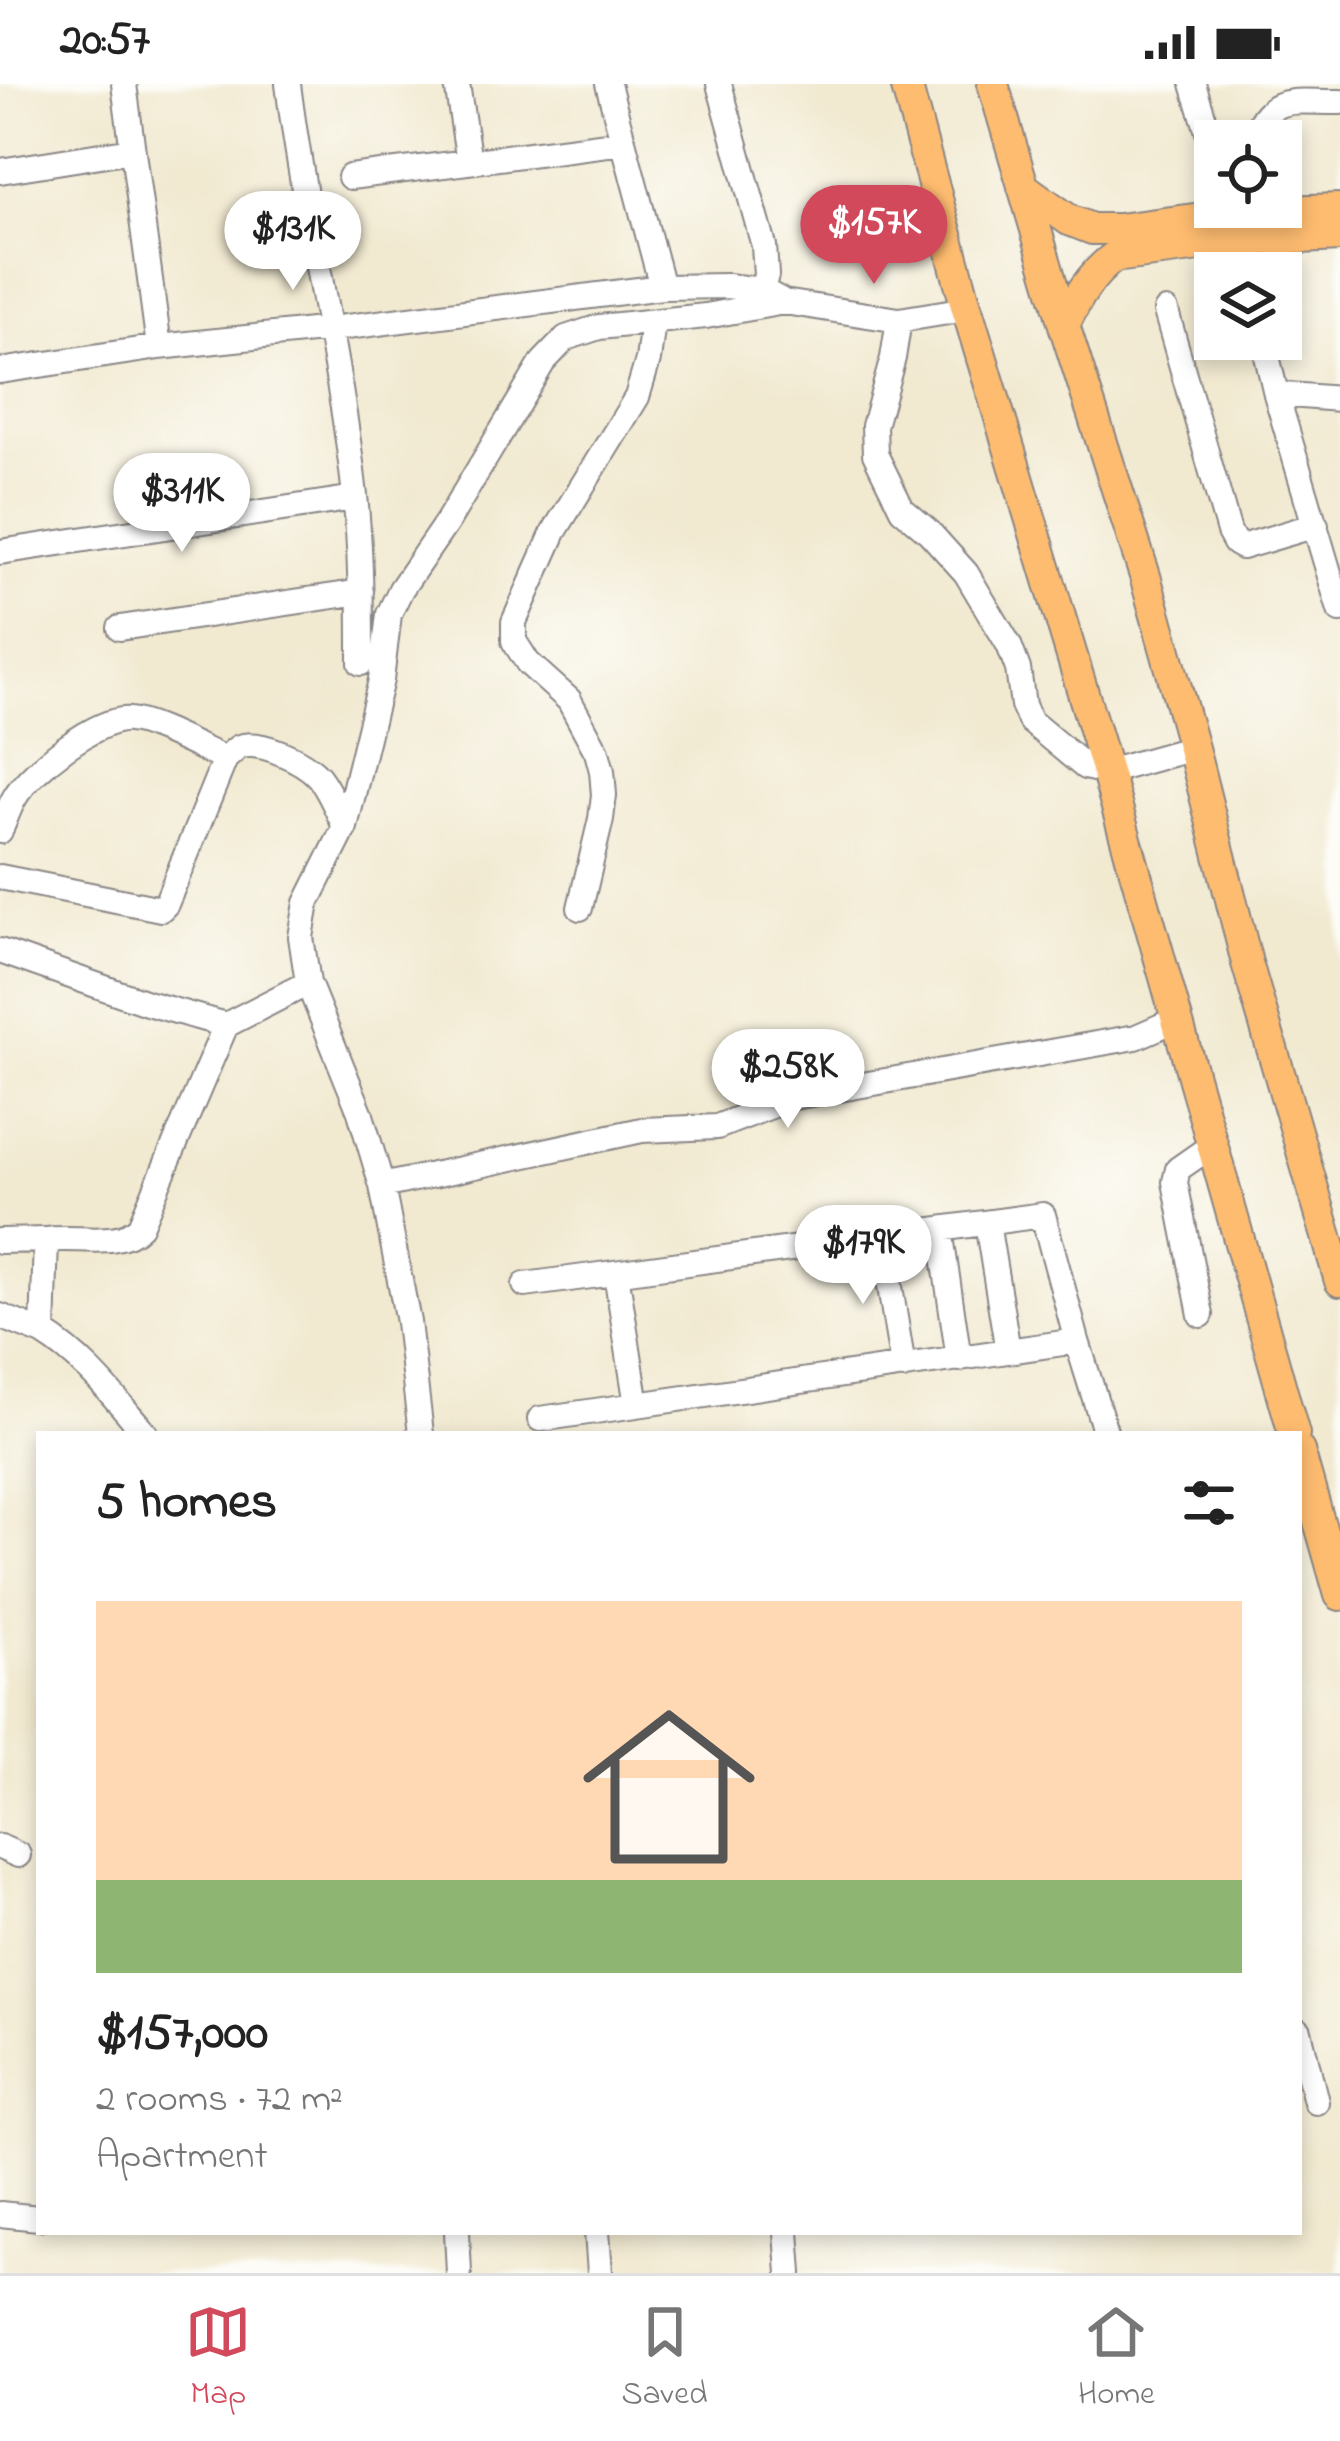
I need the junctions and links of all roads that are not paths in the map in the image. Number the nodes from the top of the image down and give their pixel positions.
1 (124, 84) edge
2 (288, 84) edge
3 (458, 84) edge
4 (608, 84) edge
5 (719, 84) edge
6 (906, 84) edge
7 (993, 84) edge
8 (1193, 84) edge
9 (1340, 102) edge
10 (1204, 120) edge
11 (1259, 120) edge
12 (623, 142) junction
13 (132, 150) junction
14 (469, 162) junction
15 (0, 171) edge
16 (350, 177) dead end
17 (1023, 187) junction
18 (1340, 208) edge
19 (1302, 211) edge
20 (1194, 221) edge
21 (1203, 228) edge
22 (1300, 228) edge
23 (1340, 236) edge
24 (662, 287) junction
25 (773, 296) junction
26 (967, 309) junction
27 (1166, 311) dead end
28 (899, 320) junction
29 (652, 322) junction
30 (1064, 325) junction
31 (331, 329) junction
32 (159, 346) junction
33 (1268, 360) edge
34 (0, 371) edge
35 (1276, 394) junction
36 (1340, 399) edge
37 (356, 498) junction
38 (1316, 525) junction
39 (0, 552) edge
40 (361, 592) junction
41 (1340, 610) edge
42 (120, 628) dead end
43 (361, 663) dead end
44 (1193, 748) junction
45 (225, 759) junction
46 (1107, 772) junction
47 (345, 827) junction
48 (0, 831) edge
49 (0, 877) edge
50 (580, 908) dead end
51 (0, 951) edge
52 (308, 982) junction
53 (1175, 1020) junction
54 (226, 1024) junction
55 (1211, 1146) junction
56 (382, 1186) junction
57 (988, 1223) junction
58 (940, 1229) junction
59 (882, 1237) junction
60 (46, 1240) junction
61 (0, 1241) edge
62 (616, 1274) junction
63 (1340, 1281) edge
64 (525, 1286) dead end
65 (1201, 1315) dead end
66 (0, 1316) edge
67 (43, 1333) junction
68 (1077, 1342) junction
69 (1009, 1352) junction
70 (959, 1358) junction
71 (903, 1367) junction
72 (637, 1405) junction
73 (540, 1419) dead end
74 (143, 1431) edge
75 (421, 1431) edge
76 (1105, 1431) edge
77 (1293, 1431) edge
78 (1302, 1462) edge
79 (1340, 1595) edge
80 (1302, 2042) edge
81 (1318, 2103) edge
82 (0, 2214) edge
83 (36, 2218) edge
84 (457, 2235) edge
85 (597, 2235) edge
86 (787, 2235) edge
87 (458, 2273) edge
88 (600, 2273) edge
89 (790, 2273) edge

1 - 13 street
2 - 31 street
3 - 14 street
4 - 12 street
5 - 25 street
6 - 26 main road
7 - 17 main road
8 - 10 street
9 - 11 street
12 - 14 street
12 - 24 street
13 - 15 street
13 - 32 street
14 - 16 street
17 - 20 main road
17 - 30 main road
18 - 19 main road
21 - 30 main road
22 - 23 main road
24 - 25 street
24 - 31 street
25 - 28 street
25 - 29 street
26 - 28 street
26 - 46 main road
27 - 38 street
28 - 46 street
29 - 47 street
29 - 50 street
30 - 44 main road
31 - 32 street
31 - 37 street
32 - 34 street
33 - 35 street
35 - 36 street
35 - 38 street
37 - 39 street
37 - 40 street
38 - 41 street
40 - 42 street
40 - 43 street
44 - 46 street
44 - 63 main road
45 - 47 street
45 - 48 street
45 - 49 street
46 - 53 main road
47 - 52 street
51 - 54 street
52 - 54 street
52 - 56 street
53 - 55 main road
53 - 56 street
54 - 60 street
55 - 65 street
55 - 77 main road
56 - 75 street
57 - 58 street
57 - 68 street
57 - 69 street
58 - 59 street
58 - 70 street
59 - 62 street
59 - 71 street
60 - 61 street
60 - 67 street
62 - 64 street
62 - 72 street
66 - 67 street
67 - 74 street
68 - 69 street
68 - 76 street
69 - 70 street
70 - 71 street
71 - 72 street
72 - 73 street
78 - 79 main road
80 - 81 street
82 - 83 street
84 - 87 street
85 - 88 street
86 - 89 street

